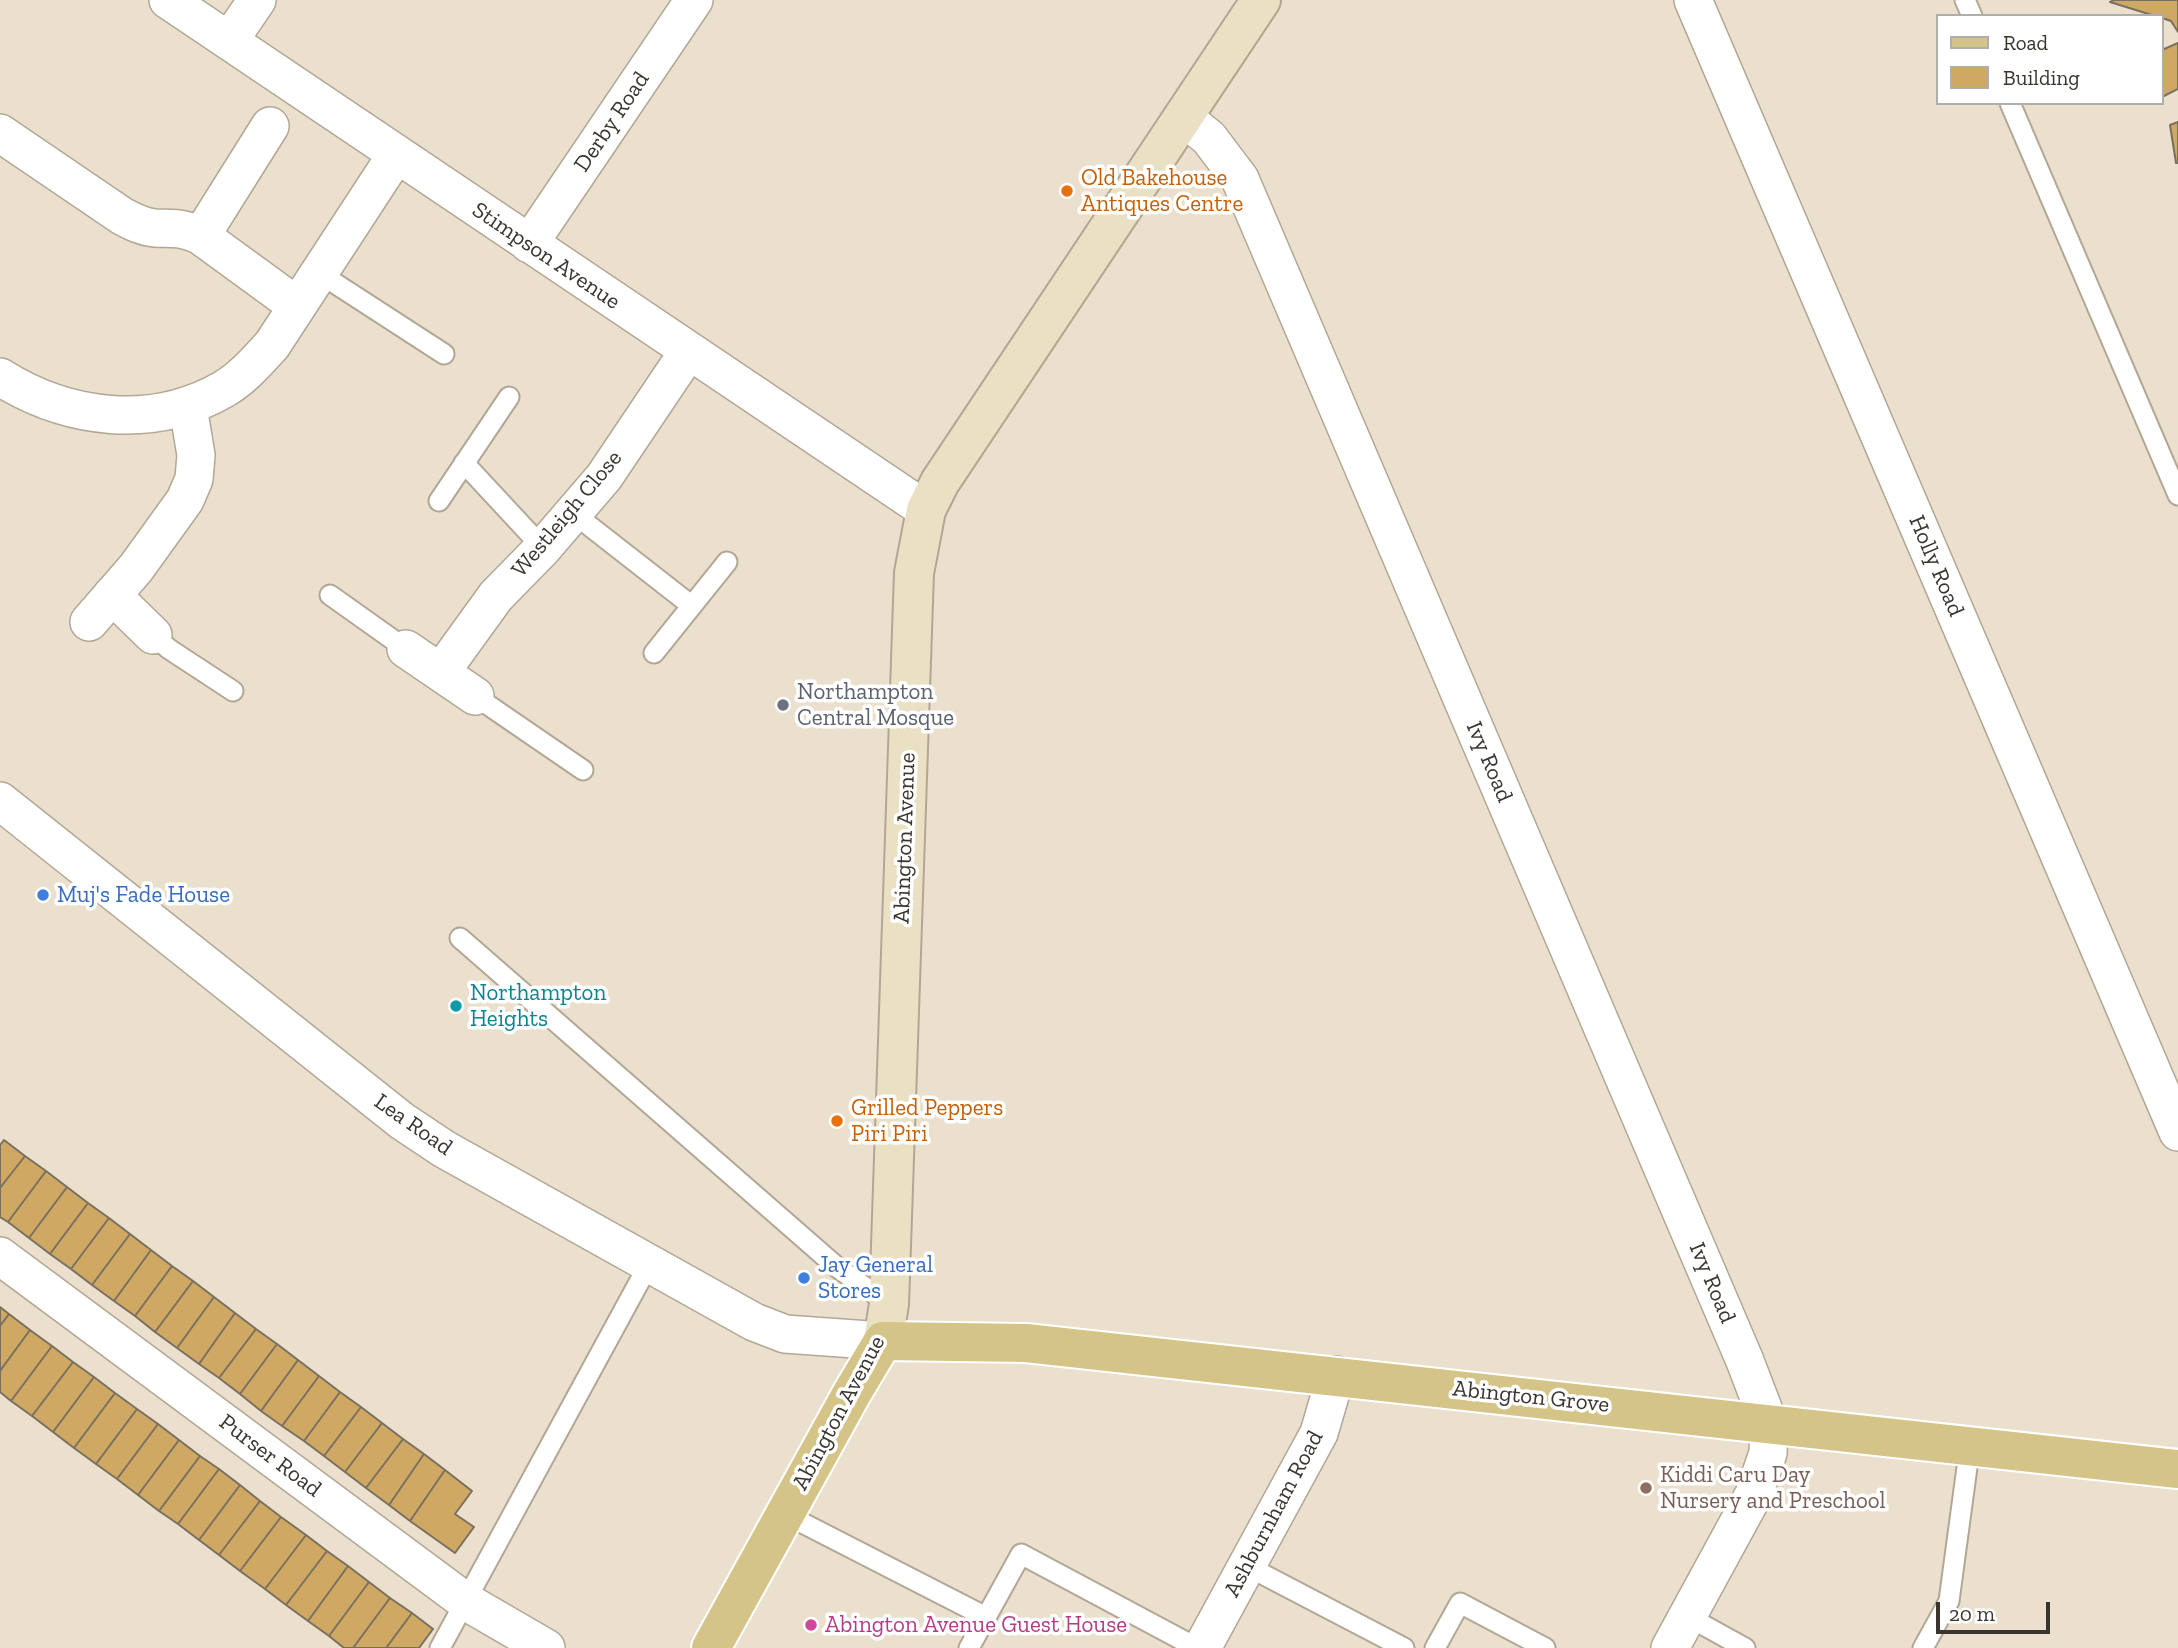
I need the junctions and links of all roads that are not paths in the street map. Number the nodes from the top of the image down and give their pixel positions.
1 (168, 0) edge
2 (257, 0) edge
3 (694, 0) edge
4 (1261, 0) edge
5 (1693, 0) edge
6 (229, 41) junction
7 (2011, 105) edge
8 (1183, 117) junction
9 (270, 126) dead end
10 (0, 133) edge
11 (396, 155) junction
12 (201, 236) junction
13 (530, 244) junction
14 (319, 273) junction
15 (298, 306) junction
16 (688, 352) junction
17 (444, 354) dead end
18 (0, 377) edge
19 (509, 397) dead end
20 (188, 407) junction
21 (464, 463) junction
22 (2178, 495) edge
23 (439, 501) dead end
24 (926, 510) junction
25 (573, 513) junction
26 (543, 548) junction
27 (727, 562) dead end
28 (330, 595) dead end
29 (692, 606) junction
30 (153, 635) joint
31 (406, 649) joint
32 (654, 653) dead end
33 (441, 672) junction
34 (233, 691) dead end
35 (475, 696) joint
36 (583, 770) dead end
37 (0, 801) edge
38 (460, 938) dead end
39 (2178, 1132) edge
40 (0, 1256) edge
41 (649, 1264) junction
42 (889, 1304) junction
43 (883, 1341) junction
44 (1336, 1375) junction
45 (1769, 1424) junction
46 (1969, 1445) junction
47 (2178, 1469) edge
48 (785, 1514) junction
49 (1247, 1566) junction
50 (465, 1601) junction
51 (1687, 1616) junction
52 (986, 1617) junction
53 (440, 1648) edge
54 (546, 1648) edge
55 (711, 1648) edge
56 (969, 1648) edge
57 (1199, 1648) edge
58 (1405, 1648) edge
59 (1435, 1648) edge
60 (1545, 1648) edge
61 (1670, 1648) edge
62 (1745, 1648) edge
63 (1923, 1648) edge

1 - 6 street, Stimpson Avenue
2 - 6 street
3 - 13 street, Derby Road
4 - 8 main road, Abington Avenue
5 - 39 street, Holly Road
6 - 11 street, Stimpson Avenue
7 - 22 lane
8 - 24 main road, Abington Avenue
8 - 45 street, Ivy Road
9 - 12 street
10 - 12 street
11 - 13 street, Stimpson Avenue
11 - 14 street
12 - 15 street
13 - 16 street, Stimpson Avenue
14 - 15 street
14 - 17 lane
15 - 20 street
16 - 24 street, Stimpson Avenue
16 - 25 street, Westleigh Close
18 - 20 street
19 - 21 lane
20 - 30 street
21 - 23 lane
21 - 26 lane
24 - 42 main road, Abington Avenue
25 - 26 street, Westleigh Close
25 - 29 lane
26 - 33 street, Westleigh Close
27 - 29 lane
28 - 31 lane
29 - 32 lane
30 - 34 lane
31 - 33 street
33 - 35 street
35 - 36 lane
37 - 41 street, Lea Road
38 - 42 lane
40 - 50 street, Purser Road
41 - 43 street, Lea Road
41 - 50 lane
42 - 43 main road, Abington Avenue
43 - 44 main road, Abington Grove
43 - 48 main road, Abington Avenue
44 - 45 main road, Abington Grove
44 - 49 street, Ashburnham Road
45 - 46 main road, Abington Grove
45 - 51 street
46 - 47 main road, Abington Grove
46 - 63 lane
48 - 52 lane
48 - 55 main road, Abington Avenue
49 - 57 street, Ashburnham Road
49 - 58 lane
50 - 53 lane
50 - 54 street, Purser Road
51 - 61 street
51 - 62 lane
52 - 56 lane
52 - 57 lane
59 - 60 lane

